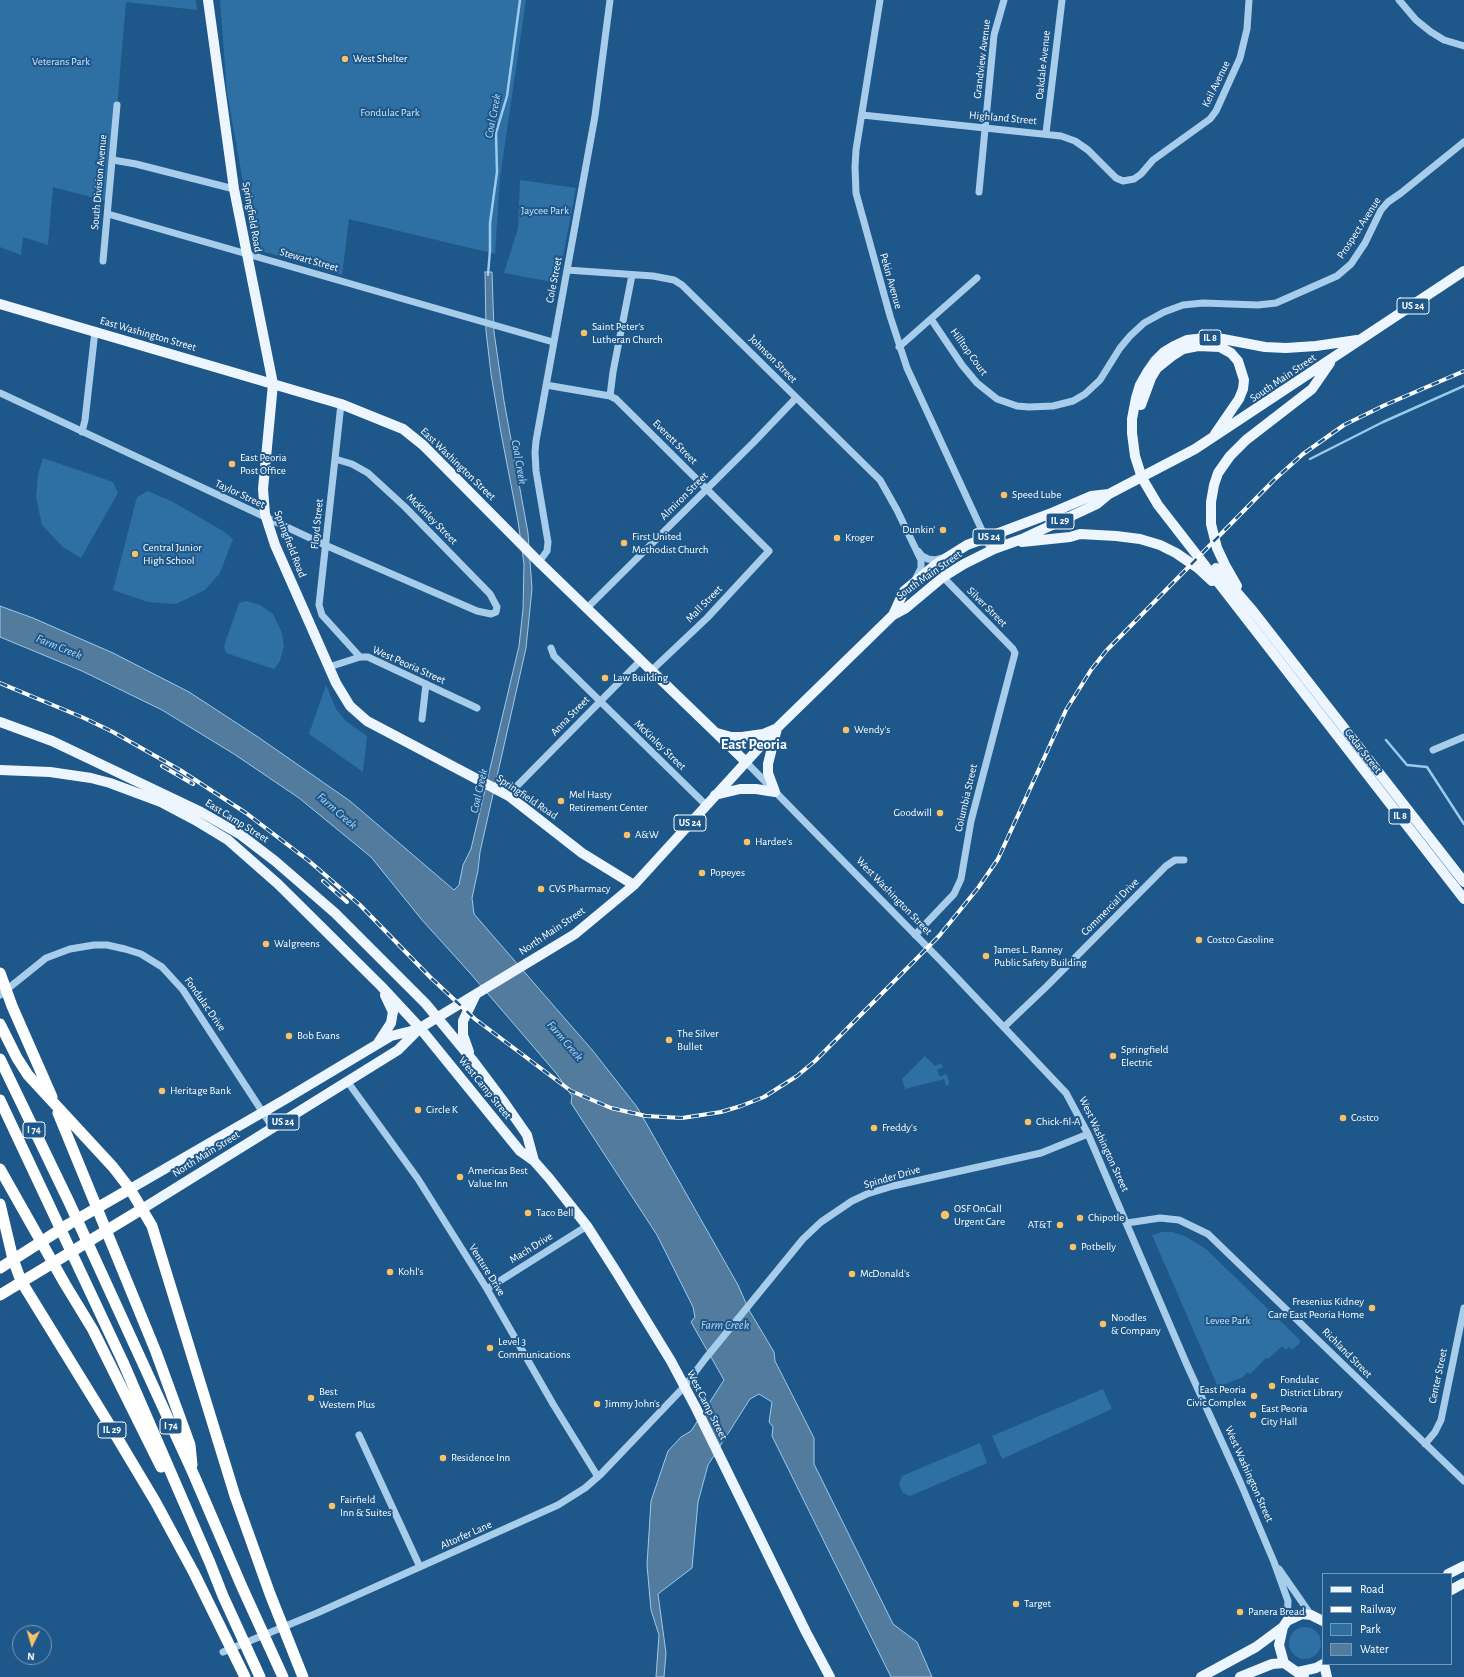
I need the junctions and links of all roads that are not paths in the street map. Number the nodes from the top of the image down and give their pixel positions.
1 (208, 0) edge
2 (610, 0) edge
3 (880, 0) edge
4 (1004, 0) edge
5 (1062, 0) edge
6 (1249, 0) edge
7 (1399, 0) edge
8 (1464, 46) edge
9 (117, 105) dead end
10 (862, 115) junction
11 (985, 128) junction
12 (1046, 133) junction
13 (1464, 142) edge
14 (113, 160) junction
15 (1126, 181) joint
16 (234, 189) junction
17 (979, 192) dead end
18 (108, 214) junction
19 (246, 253) junction
20 (103, 261) dead end
21 (567, 270) junction
22 (1464, 271) edge
23 (632, 275) junction
24 (977, 278) dead end
25 (0, 304) edge
26 (931, 318) junction
27 (1144, 323) joint
28 (95, 331) junction
29 (1361, 340) junction
30 (553, 342) junction
31 (899, 347) junction
32 (1334, 358) junction
33 (273, 384) junction
34 (546, 385) junction
35 (0, 393) edge
36 (610, 396) junction
37 (796, 398) junction
38 (341, 404) junction
39 (82, 432) junction
40 (1213, 438) junction
41 (1136, 446) junction
42 (335, 459) junction
43 (707, 489) junction
44 (1109, 494) junction
45 (266, 518) junction
46 (986, 538) junction
47 (913, 544) junction
48 (1008, 544) junction
49 (326, 545) junction
50 (991, 550) junction
51 (769, 551) joint
52 (950, 555) junction
53 (539, 562) junction
54 (943, 577) junction
55 (913, 584) junction
56 (587, 608) junction
57 (496, 612) joint
58 (1249, 614) junction
59 (893, 615) junction
60 (551, 648) dead end
61 (1015, 653) joint
62 (360, 657) junction
63 (641, 660) junction
64 (329, 667) junction
65 (652, 670) junction
66 (426, 684) junction
67 (600, 701) junction
68 (477, 708) dead end
69 (422, 719) dead end
70 (0, 722) edge
71 (777, 728) junction
72 (716, 733) junction
73 (1464, 737) edge
74 (1433, 750) dead end
75 (746, 762) junction
76 (0, 770) edge
77 (515, 788) dead end
78 (775, 792) junction
79 (715, 795) junction
80 (706, 805) junction
81 (1184, 860) dead end
82 (1464, 882) edge
83 (634, 885) junction
84 (1464, 899) edge
85 (915, 935) junction
86 (0, 973) edge
87 (381, 986) junction
88 (476, 994) junction
89 (0, 995) edge
90 (437, 1018) junction
91 (0, 1024) edge
92 (1004, 1027) junction
93 (420, 1028) junction
94 (378, 1044) junction
95 (0, 1059) edge
96 (474, 1062) junction
97 (348, 1081) junction
98 (0, 1100) edge
99 (264, 1112) junction
100 (273, 1128) junction
101 (1088, 1134) junction
102 (534, 1161) junction
103 (0, 1169) edge
104 (130, 1189) junction
105 (0, 1204) edge
106 (142, 1210) junction
107 (1127, 1223) junction
108 (587, 1226) junction
109 (13, 1259) junction
110 (0, 1268) edge
111 (21, 1281) junction
112 (487, 1289) junction
113 (0, 1295) edge
114 (1464, 1308) edge
115 (684, 1387) junction
116 (359, 1435) dead end
117 (1425, 1444) junction
118 (193, 1473) junction
119 (598, 1477) junction
120 (1464, 1481) edge
121 (1274, 1562) junction
122 (210, 1563) junction
123 (1464, 1566) edge
124 (420, 1567) junction
125 (1450, 1573) edge
126 (1464, 1583) edge
127 (1452, 1589) edge
128 (1311, 1615) junction
129 (1322, 1620) edge
130 (1285, 1624) junction
131 (1254, 1648) junction
132 (223, 1652) dead end
133 (1284, 1663) junction
134 (1322, 1665) edge
135 (1324, 1665) edge
136 (281, 1673) edge
137 (1301, 1674) edge
138 (246, 1677) edge
139 (260, 1677) edge
140 (302, 1677) edge
141 (830, 1677) edge
142 (1201, 1677) edge
143 (1215, 1677) edge
144 (1240, 1677) edge
145 (1327, 1677) edge

1 - 16 main road, Springfield Road
2 - 21 street, Cole Street
3 - 10 street, Pekin Avenue
4 - 11 street, Grandview Avenue
5 - 12 street, Oakdale Avenue
6 - 15 street, Keil Avenue
7 - 8 street
9 - 14 street, South Division Avenue
10 - 11 street, Highland Street
10 - 31 street, Pekin Avenue
11 - 12 street, Highland Street
11 - 17 street, Grandview Avenue
12 - 15 street, Highland Street
13 - 27 street, Prospect Avenue
14 - 16 street
14 - 18 street, South Division Avenue
16 - 19 main road, Springfield Road
18 - 19 street, Stewart Street
18 - 20 street, South Division Avenue
19 - 30 street, Stewart Street
19 - 33 main road, Springfield Road
21 - 23 street, Johnson Street
21 - 30 street, Cole Street
22 - 29 main road, South Main Street / US 24
23 - 36 street
23 - 37 street, Johnson Street
24 - 26 street
25 - 28 main road, East Washington Street
26 - 27 street, Hilltop Court
26 - 31 street
28 - 33 main road, East Washington Street
28 - 39 street
29 - 32 main road, South Main Street / US 24
29 - 41 main road, IL 8
30 - 34 street, Cole Street
31 - 46 street, Pekin Avenue
32 - 40 main road, South Main Street / US 24
32 - 58 main road
33 - 38 main road, East Washington Street
33 - 45 main road, Springfield Road
34 - 36 street, Everett Street
34 - 53 street, Cole Street
35 - 39 street, Taylor Street
36 - 43 street, Everett Street
37 - 43 street, Almiron Street
37 - 47 street, Johnson Street
38 - 42 street, Floyd Street
38 - 53 main road, East Washington Street
39 - 45 street, Taylor Street
40 - 41 main road, IL 8
40 - 44 main road, South Main Street / US 24
41 - 58 main road, IL 8
42 - 49 street, Floyd Street
42 - 57 street, McKinley Street
43 - 51 street, Everett Street
43 - 56 street, Almiron Street
44 - 46 main road, South Main Street / US 24
44 - 48 main road, South Main Street / IL 29
45 - 49 street, Taylor Street
45 - 64 main road, Springfield Road
46 - 50 street, Pekin Avenue
46 - 52 main road, South Main Street / US 24
47 - 52 street, Johnson Street
47 - 55 street, Johnson Street
48 - 50 main road, South Main Street / US 24
48 - 58 main road, IL 8
49 - 57 street, Taylor Street
49 - 62 street, Floyd Street
50 - 54 main road, South Main Street / US 24
51 - 65 street, Mall Street
52 - 55 main road, South Main Street / US 24
53 - 56 main road, East Washington Street
54 - 59 main road, South Main Street / US 24
54 - 61 street, Silver Street
55 - 59 main road, South Main Street / US 24
56 - 63 main road, East Washington Street
58 - 82 main road, Cedar Street / IL 8
58 - 84 main road, Cedar Street / IL 8
59 - 71 main road, South Main Street / US 24
60 - 67 street, McKinley Street
61 - 85 street, Columbia Street
62 - 64 street, West Peoria Street
62 - 66 street, West Peoria Street
63 - 65 main road, East Washington Street
63 - 67 street, Anna Street
64 - 83 main road, Springfield Road
65 - 72 main road, East Washington Street
66 - 68 street, West Peoria Street
66 - 69 street
67 - 77 street, Anna Street
67 - 80 street, McKinley Street
70 - 90 main road, East Camp Street
71 - 72 main road
71 - 75 main road, South Main Street / US 24
71 - 78 main road
72 - 75 main road, East Washington Street
73 - 74 street
75 - 78 street, West Washington Street
75 - 79 main road, North Main Street / US 24
76 - 87 main road, East Camp Street
78 - 79 main road
78 - 85 street, West Washington Street
79 - 80 main road, North Main Street / US 24
80 - 83 main road, North Main Street / US 24
81 - 92 street, Commercial Drive
83 - 88 main road, North Main Street / US 24
85 - 92 street, West Washington Street
86 - 118 highway
87 - 93 main road, East Camp Street
87 - 94 main road
88 - 90 main road, North Main Street / US 24
88 - 96 main road
89 - 99 street, Fondulac Drive
90 - 93 main road, North Main Street / US 24
90 - 96 main road, West Camp Street
91 - 104 highway
92 - 101 street, West Washington Street
93 - 94 main road, North Main Street / US 24
93 - 97 main road, North Main Street / US 24
93 - 102 main road, West Camp Street
94 - 99 main road, North Main Street / US 24
95 - 118 highway, I 74
96 - 102 main road, West Camp Street
97 - 100 main road, North Main Street / US 24
97 - 112 street, Venture Drive
98 - 122 highway, I 74
99 - 100 street, Fondulac Drive
99 - 104 main road, North Main Street / US 24
100 - 106 main road, North Main Street / US 24
101 - 107 street, West Washington Street
101 - 115 street, Spinder Drive
102 - 108 main road, West Camp Street
103 - 122 highway
104 - 106 highway
104 - 109 highway, North Main Street / US 24
105 - 109 highway
106 - 111 highway, North Main Street / US 24
106 - 140 highway
107 - 117 street, Richland Street
107 - 121 street, West Washington Street
108 - 112 street, Mach Drive
108 - 115 main road, West Camp Street
109 - 110 highway, North Main Street / US 24
109 - 111 highway, IL 29
111 - 113 highway, North Main Street / US 24
111 - 138 highway, IL 29
112 - 119 street, Venture Drive
114 - 117 street, Center Street
115 - 119 street, Altorfer Lane
115 - 141 main road, West Camp Street
116 - 124 street
117 - 120 street, Richland Street
118 - 136 highway, I 74
119 - 124 street, Altorfer Lane
121 - 128 street, West Washington Street
121 - 130 street, West Washington Street
122 - 139 highway, I 74
123 - 125 main road
124 - 132 street, Altorfer Lane
126 - 127 main road
128 - 129 main road
128 - 130 main road
130 - 131 main road
130 - 133 main road
131 - 142 main road
131 - 143 main road
133 - 137 main road
133 - 144 main road
134 - 137 main road
135 - 145 main road

